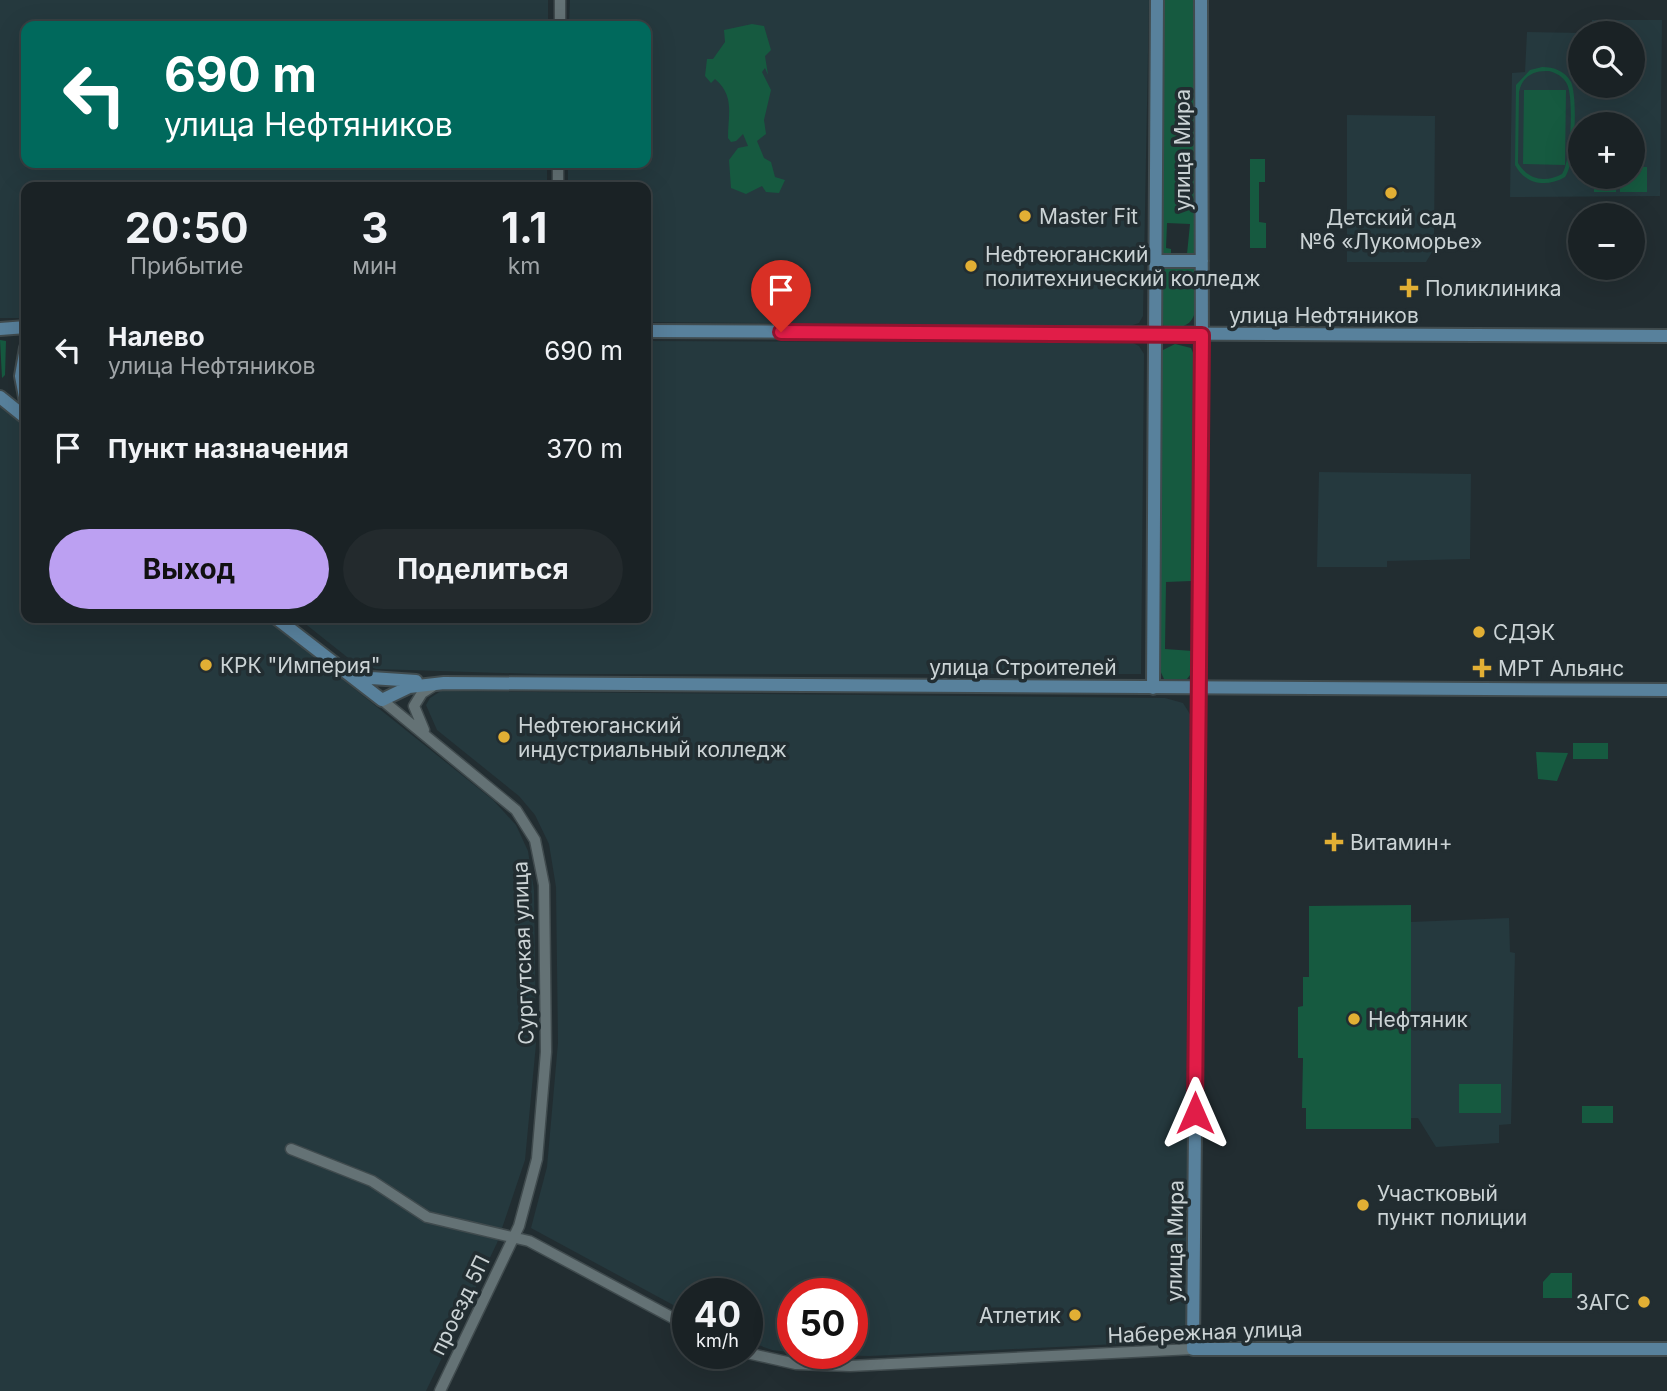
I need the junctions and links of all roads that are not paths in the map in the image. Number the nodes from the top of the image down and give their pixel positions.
1 (560, 0) edge
2 (1157, 0) edge
3 (1201, 0) edge
4 (559, 21) edge
5 (1155, 261) junction
6 (1202, 261) junction
7 (0, 327) edge
8 (21, 327) edge
9 (651, 331) edge
10 (1154, 335) junction
11 (1202, 335) junction
12 (1667, 336) edge
13 (0, 397) edge
14 (21, 414) edge
15 (282, 623) edge
16 (339, 667) junction
17 (444, 683) junction
18 (1153, 688) junction
19 (1200, 688) junction
20 (1667, 690) edge
21 (382, 700) junction
22 (431, 739) junction
23 (290, 1149) dead end
24 (514, 1236) junction
25 (672, 1318) edge
26 (1193, 1349) junction
27 (1667, 1349) edge
28 (763, 1357) edge
29 (440, 1391) edge

1 - 4 street
2 - 5 main road, улица Мира
3 - 6 main road, улица Мира
5 - 6 main road
5 - 10 main road, улица Мира
6 - 11 main road, улица Мира
7 - 8 main road
9 - 10 main road, улица Нефтяников
10 - 11 main road, улица Нефтяников
10 - 18 main road, улица Мира
11 - 12 main road, улица Нефтяников
11 - 19 main road, улица Мира
13 - 14 main road
15 - 16 main road, Сургутская улица
16 - 17 main road
16 - 21 main road, Сургутская улица
17 - 18 main road, улица Строителей
17 - 21 main road, улица Строителей
17 - 22 street
18 - 19 main road, улица Строителей
19 - 20 main road, улица Строителей
19 - 26 main road, улица Мира
21 - 22 street, Сургутская улица
22 - 24 street, Сургутская улица
23 - 24 street
24 - 25 street
24 - 29 street, проезд 5П
26 - 27 main road, Набережная улица
26 - 28 street, Набережная улица

